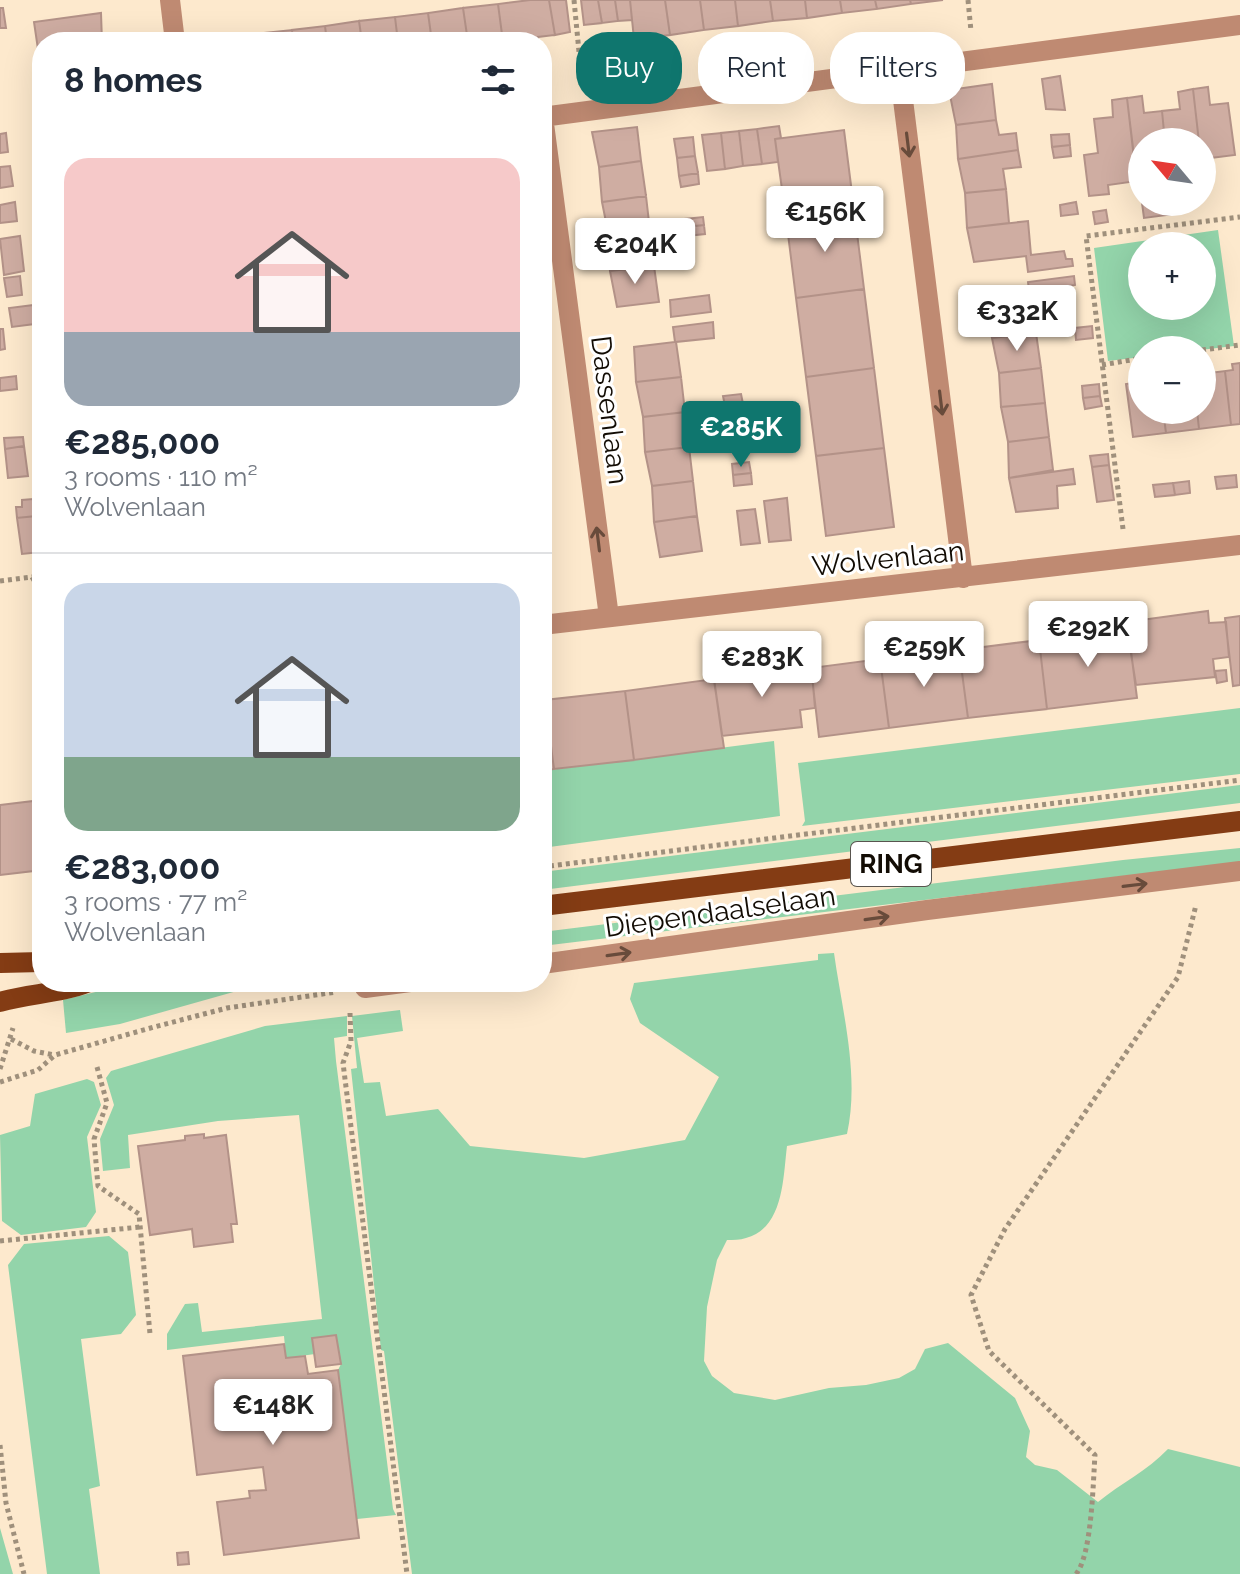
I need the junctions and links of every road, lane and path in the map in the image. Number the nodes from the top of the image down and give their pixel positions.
1 (170, 0) edge
2 (574, 0) edge
3 (1240, 25) edge
4 (174, 32) edge
5 (965, 60) edge
6 (830, 77) edge
7 (904, 104) edge
8 (585, 110) junction
9 (552, 115) edge
10 (552, 184) edge
11 (1240, 217) edge
12 (1240, 345) edge
13 (1216, 348) edge
14 (1128, 360) edge
15 (1102, 365) junction
16 (1240, 545) edge
17 (1127, 558) junction
18 (32, 577) edge
19 (963, 578) junction
20 (0, 581) edge
21 (609, 617) junction
22 (552, 624) edge
23 (1240, 780) edge
24 (1240, 821) edge
25 (552, 866) edge
26 (1240, 871) edge
27 (1203, 876) junction
28 (552, 905) edge
29 (32, 962) edge
30 (0, 963) edge
31 (552, 963) edge
32 (54, 992) edge
33 (322, 992) edge
34 (0, 1002) edge
35 (350, 1012) dead end
36 (15, 1019) dead end
37 (11, 1039) junction
38 (55, 1055) junction
39 (97, 1067) dead end
40 (0, 1069) edge
41 (0, 1082) edge
42 (140, 1227) junction
43 (0, 1241) edge
44 (150, 1334) dead end
45 (0, 1445) edge
46 (24, 1574) edge
47 (407, 1574) edge
48 (1076, 1574) edge

1 - 4 street
2 - 8 path
3 - 5 street
6 - 8 street
7 -> 19 street
8 - 9 street
21 -> 10 street, Dassenlaan
11 - 15 path
12 - 13 path
14 - 15 path
15 - 17 path
16 - 17 street, Wolvenlaan
17 - 19 street, Wolvenlaan
18 - 20 path
19 - 21 street, Wolvenlaan
21 - 22 street, Wolvenlaan
23 - 25 path
24 - 28 main road, Diependaalselaan / RING
26 - 27 street, Diependaalselaan
31 -> 27 street, Diependaalselaan
27 - 48 path
29 - 30 main road
32 - 34 main road
33 - 38 path
35 - 47 path
36 - 37 path
37 - 38 path
37 - 40 path
38 - 41 path
39 - 42 path
42 - 43 path
42 - 44 path
45 - 46 path

